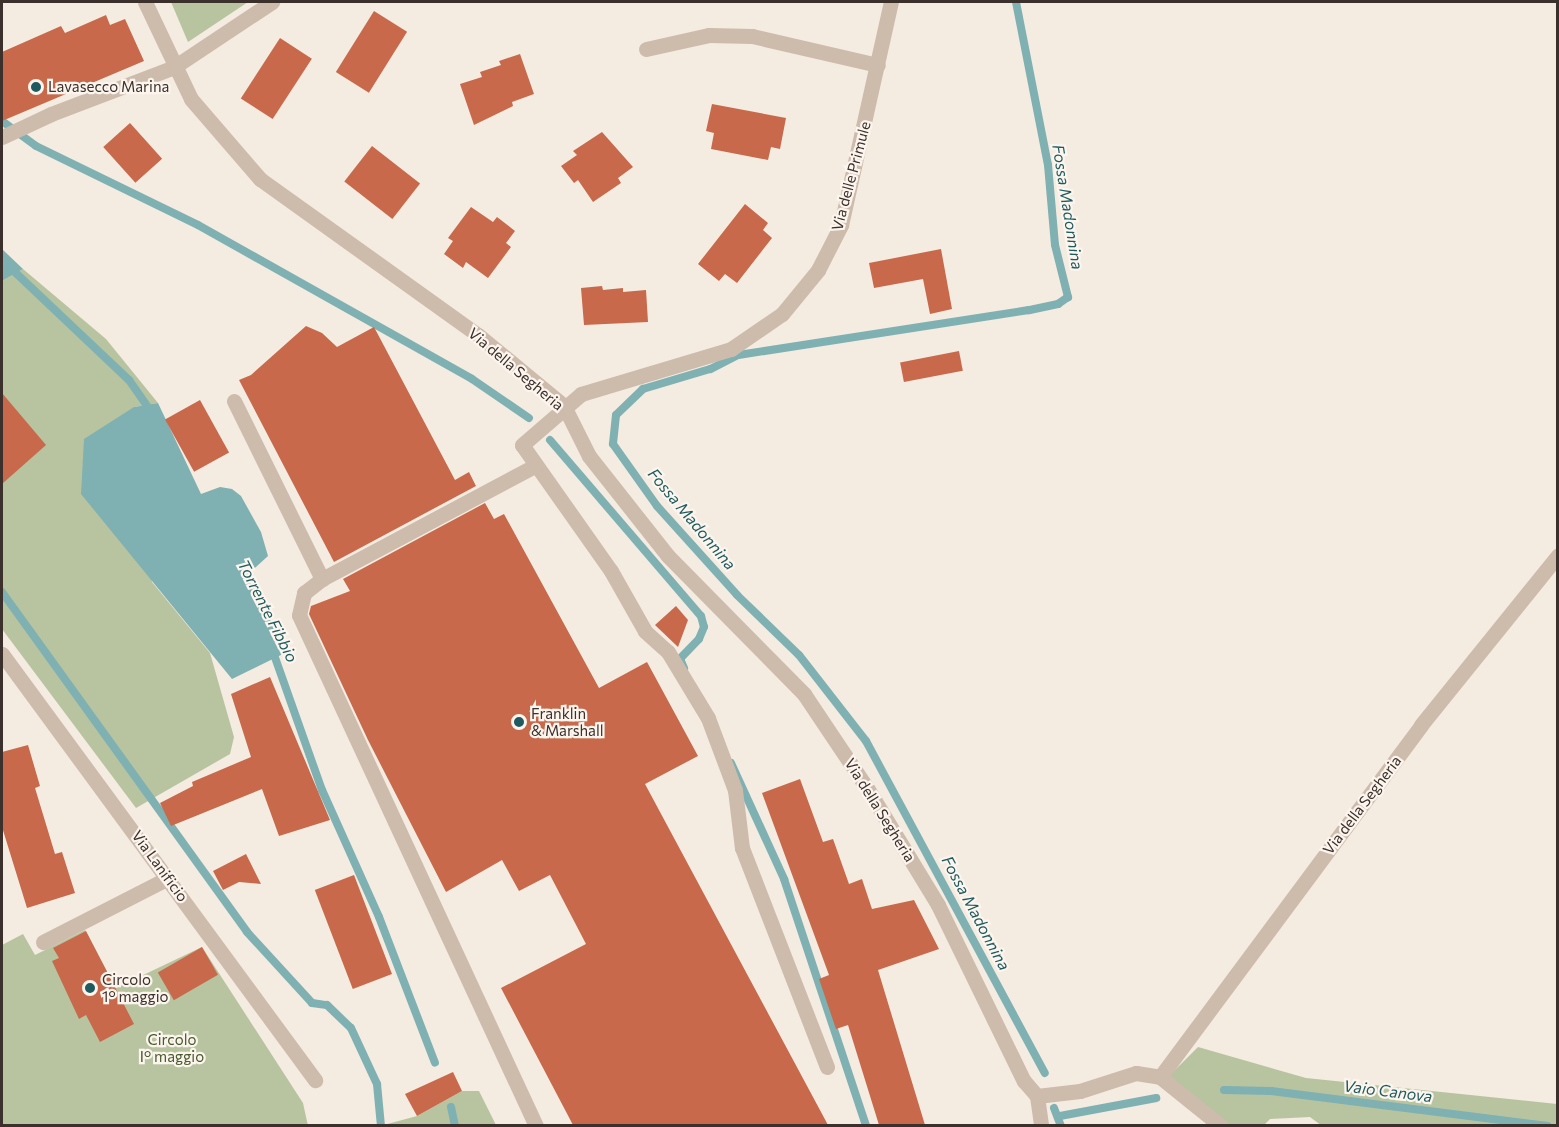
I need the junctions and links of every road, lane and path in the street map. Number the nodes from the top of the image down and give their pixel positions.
1 (146, 2) edge
2 (272, 2) edge
3 (891, 2) edge
4 (646, 49) dead end
5 (878, 65) junction
6 (174, 67) junction
7 (2, 137) edge
8 (234, 401) dead end
9 (564, 406) junction
10 (536, 465) junction
11 (1557, 555) edge
12 (322, 579) junction
13 (2, 654) edge
14 (168, 878) junction
15 (43, 942) dead end
16 (827, 1067) dead end
17 (1160, 1077) junction
18 (315, 1080) dead end
19 (1037, 1096) junction
20 (536, 1125) edge
21 (1041, 1125) edge
22 (1221, 1125) edge

1 - 6 street, Via della Segheria
2 - 6 street
3 - 5 street, Via delle Primule
4 - 5 street
5 - 9 street, Via delle Primule
6 - 7 street
6 - 9 street, Via della Segheria
8 - 12 street
9 - 10 street, Via delle Primule
9 - 19 street, Via della Segheria
10 - 12 street
10 - 16 street
11 - 17 street, Via della Segheria
12 - 20 street
13 - 14 street, Via Lanificio
14 - 15 street
14 - 18 street, Via Lanificio
17 - 19 street
17 - 22 street
19 - 21 street

